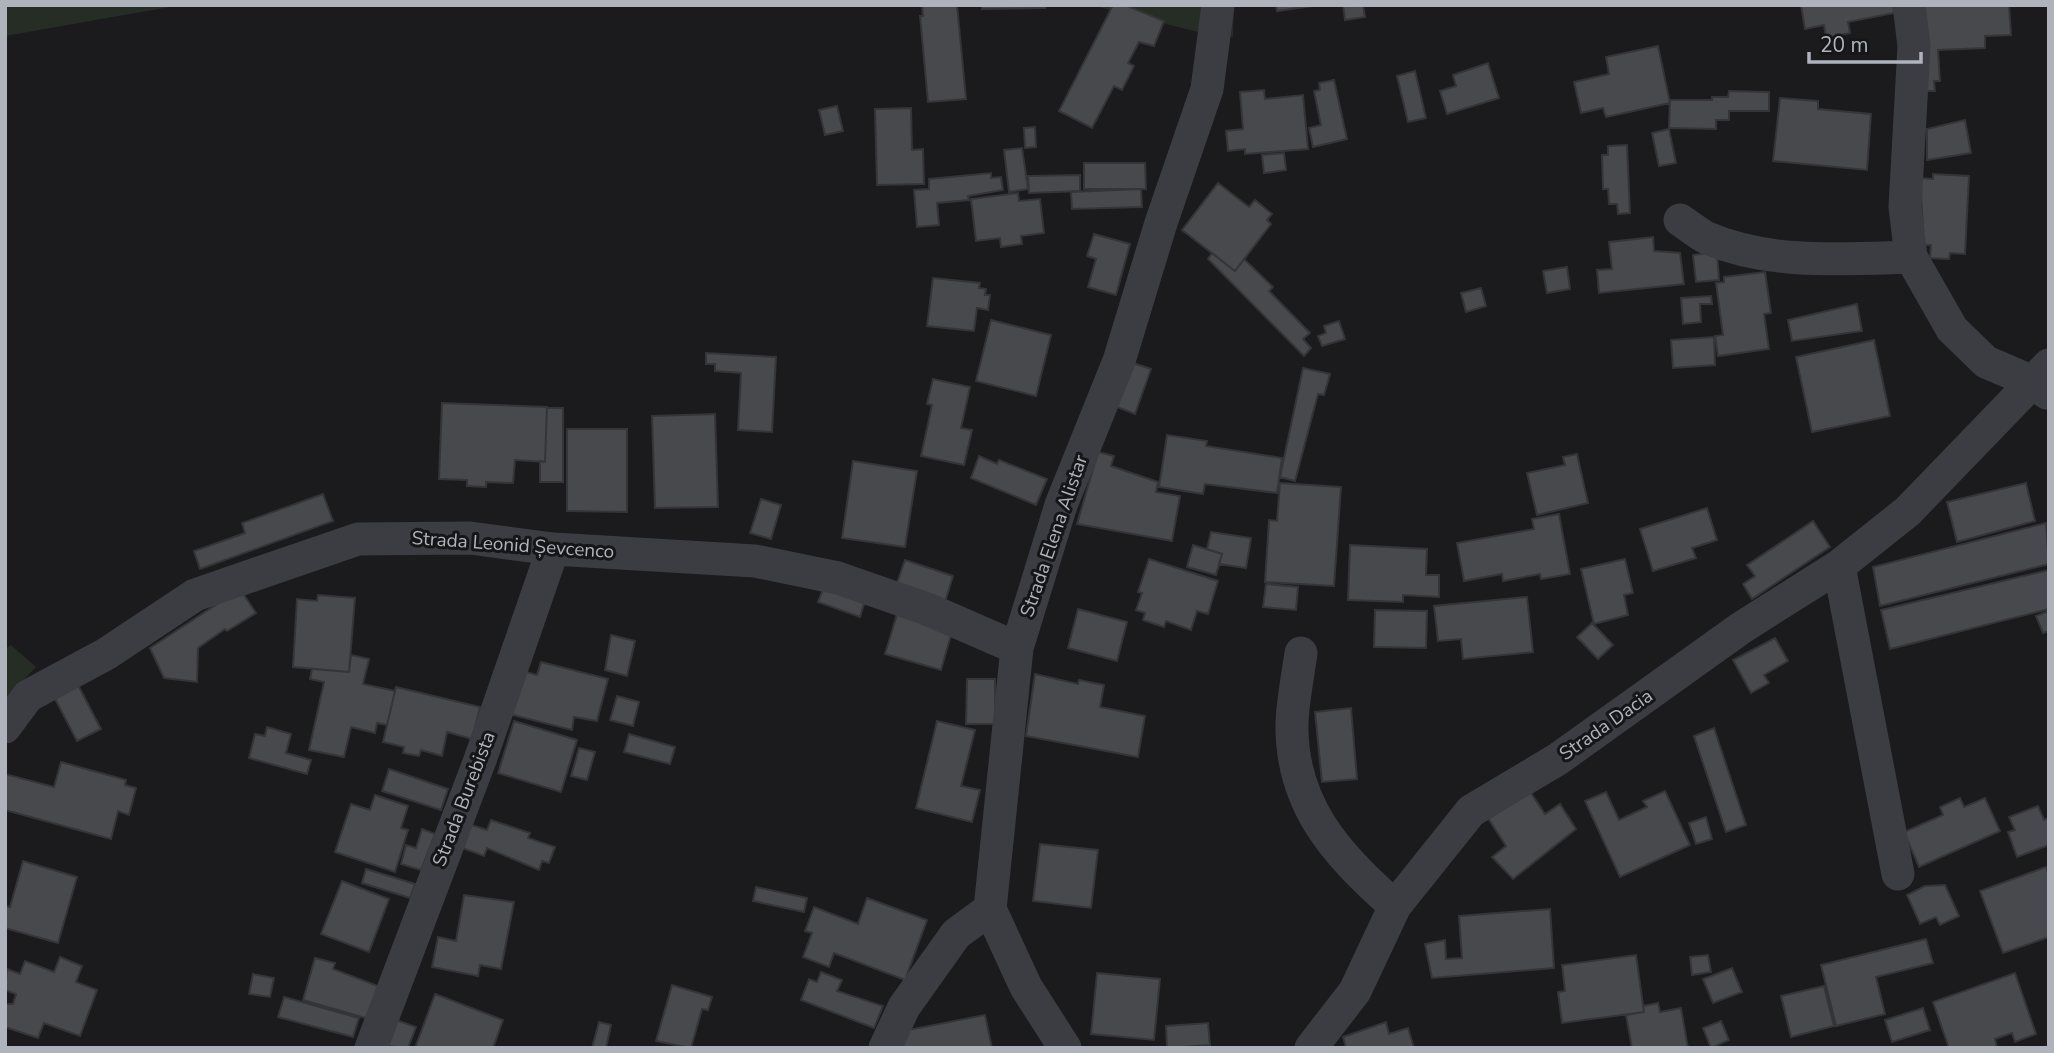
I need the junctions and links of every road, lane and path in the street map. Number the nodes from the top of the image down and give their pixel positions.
1 (1218, 5) edge
2 (1909, 5) edge
3 (1680, 220) dead end
4 (1911, 257) junction
5 (2043, 380) edge
6 (552, 549) junction
7 (1839, 566) junction
8 (1017, 648) junction
9 (1301, 653) dead end
10 (5, 727) edge
11 (1898, 874) dead end
12 (1395, 906) junction
13 (990, 909) junction
14 (371, 1048) edge
15 (885, 1048) edge
16 (1065, 1048) edge
17 (1311, 1048) edge

1 - 8 street, Strada Elena Alistar
2 - 4 street
3 - 4 street
4 - 5 street
5 - 7 street, Strada Dacia
6 - 8 street, Strada Leonid Șevcenco
6 - 10 street, Strada Leonid Șevcenco
6 - 14 street, Strada Burebista
7 - 11 street
7 - 12 street, Strada Dacia
8 - 13 street, Strada Elena Alistar
9 - 12 street
12 - 17 street, Strada Dacia
13 - 15 street
13 - 16 street

